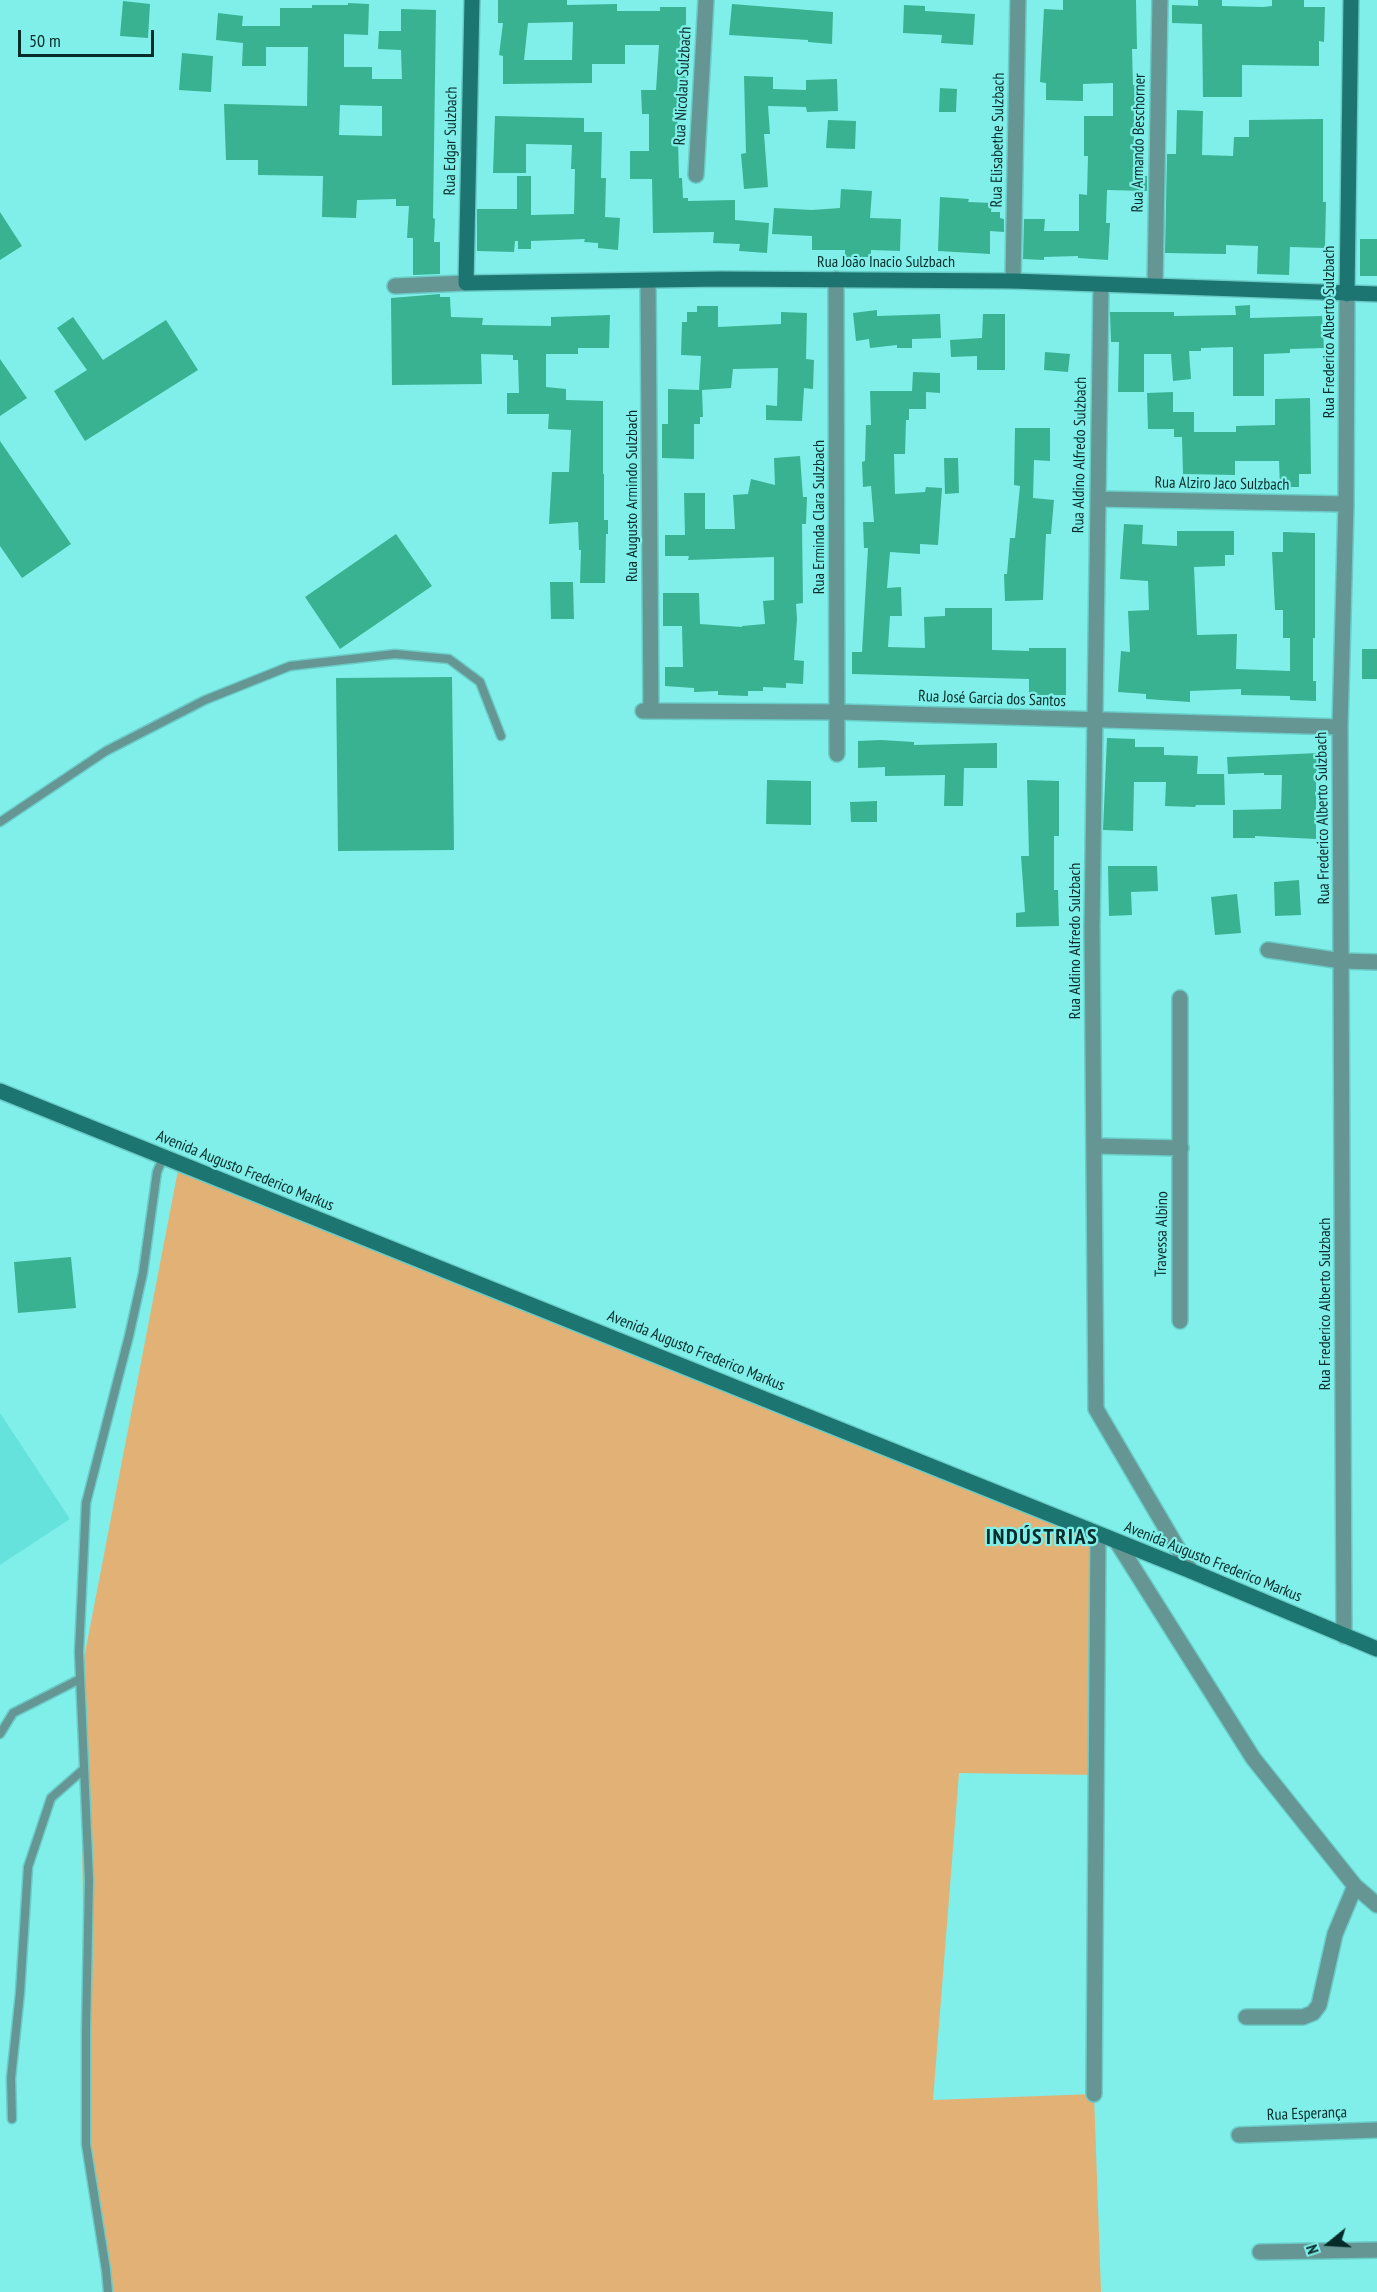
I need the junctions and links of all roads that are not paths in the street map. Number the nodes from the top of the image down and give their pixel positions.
1 (471, 0) edge
2 (706, 0) edge
3 (1018, 0) edge
4 (1160, 0) edge
5 (1351, 0) edge
6 (696, 174) dead end
7 (836, 279) junction
8 (648, 281) junction
9 (1013, 281) junction
10 (466, 283) junction
11 (1101, 285) junction
12 (395, 286) dead end
13 (1155, 286) junction
14 (1347, 294) junction
15 (1377, 294) edge
16 (1098, 499) junction
17 (1346, 504) junction
18 (647, 711) joint
19 (837, 712) junction
20 (1094, 720) junction
21 (1340, 727) junction
22 (501, 736) dead end
23 (837, 754) dead end
24 (0, 822) edge
25 (1268, 950) dead end
26 (1342, 961) junction
27 (1377, 963) edge
28 (1180, 998) dead end
29 (0, 1091) edge
30 (1095, 1146) junction
31 (1181, 1148) junction
32 (163, 1158) junction
33 (1180, 1321) dead end
34 (1098, 1534) junction
35 (1117, 1542) junction
36 (1191, 1571) junction
37 (1344, 1636) junction
38 (1377, 1649) edge
39 (80, 1679) junction
40 (0, 1734) edge
41 (84, 1768) junction
42 (1355, 1886) junction
43 (1377, 1905) edge
44 (1246, 2017) dead end
45 (1094, 2094) dead end
46 (12, 2119) dead end
47 (1377, 2130) edge
48 (1239, 2135) dead end
49 (1377, 2250) edge
50 (1260, 2252) dead end
51 (108, 2292) edge

1 - 10 street, Rua Edgar Sulzbach
2 - 6 street, Rua Nicolau Sulzbach
3 - 9 street, Rua Elisabethe Sulzbach
4 - 13 street, Rua Armando Beschorner
5 - 14 street, Rua Frederico Alberto Sulzbach
7 - 8 street, Rua João Inacio Sulzbach
7 - 9 street, Rua João Inacio Sulzbach
7 - 19 street, Rua Erminda Clara Sulzbach
8 - 10 street, Rua João Inacio Sulzbach
8 - 18 street, Rua Augusto Armindo Sulzbach
9 - 11 street, Rua João Inacio Sulzbach
10 - 12 street, Rua João Inacio Sulzbach
11 - 13 street, Rua João Inacio Sulzbach
11 - 16 street, Rua Aldino Alfredo Sulzbach
13 - 14 street, Rua João Inacio Sulzbach
14 - 15 street, Rua João Inacio Sulzbach
14 - 17 street, Rua Frederico Alberto Sulzbach
16 - 17 street, Rua Alziro Jaco Sulzbach
16 - 20 street, Rua Aldino Alfredo Sulzbach
17 - 21 street, Rua Frederico Alberto Sulzbach
18 - 19 street, Rua José Garcia dos Santos
19 - 20 street, Rua José Garcia dos Santos
19 - 23 street, Rua Erminda Clara Sulzbach
20 - 21 street, Rua José Garcia dos Santos
20 - 30 street, Rua Aldino Alfredo Sulzbach
21 - 26 street, Rua Frederico Alberto Sulzbach
22 - 24 lane
25 - 26 street
26 - 27 street
26 - 37 street, Rua Frederico Alberto Sulzbach
28 - 31 street, Travessa Albino
29 - 32 street, Avenida Augusto Frederico Markus
30 - 31 street
30 - 36 street, Rua Aldino Alfredo Sulzbach
31 - 33 street, Travessa Albino
32 - 34 street, Avenida Augusto Frederico Markus
32 - 39 lane
34 - 35 street, Avenida Augusto Frederico Markus
34 - 45 street
35 - 36 street, Avenida Augusto Frederico Markus
35 - 42 street
36 - 37 street, Avenida Augusto Frederico Markus
37 - 38 street, Avenida Augusto Frederico Markus
39 - 40 lane
39 - 41 lane
41 - 46 lane
41 - 51 lane
42 - 43 street
42 - 44 street
47 - 48 street, Rua Esperança
49 - 50 street

